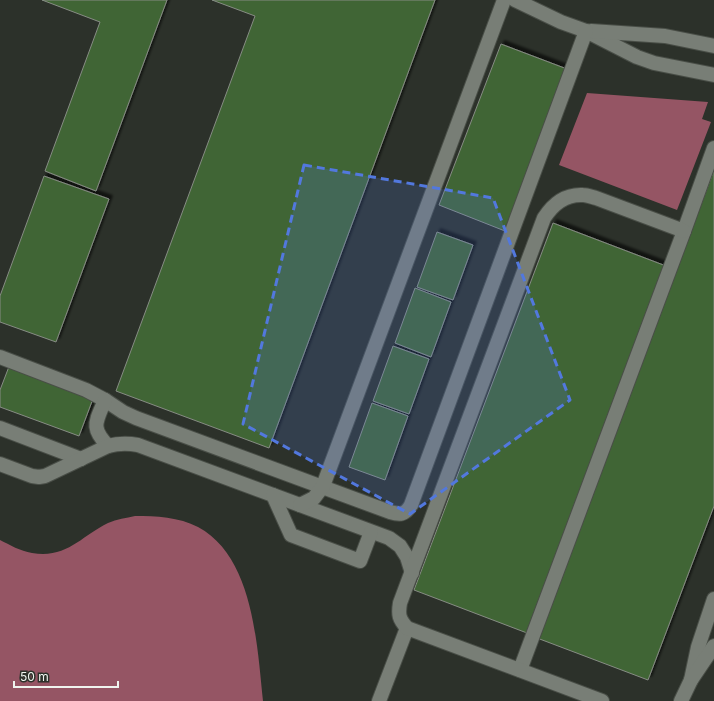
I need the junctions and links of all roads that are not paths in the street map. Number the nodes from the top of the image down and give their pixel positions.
1 (504, 0) edge
2 (515, 0) edge
3 (586, 31) junction
4 (714, 46) edge
5 (714, 75) edge
6 (714, 148) edge
7 (684, 231) junction
8 (0, 357) edge
9 (105, 400) junction
10 (0, 428) edge
11 (108, 446) junction
12 (81, 459) junction
13 (0, 464) edge
14 (323, 486) junction
15 (273, 495) junction
16 (300, 505) junction
17 (371, 532) junction
18 (412, 573) junction
19 (714, 599) edge
20 (407, 628) junction
21 (714, 646) edge
22 (520, 670) junction
23 (691, 680) junction
24 (378, 701) edge
25 (602, 701) edge
26 (681, 701) edge

1 - 14 lane
2 - 3 lane
3 - 4 lane
3 - 5 lane
3 - 14 lane
6 - 7 lane
7 - 18 lane
7 - 22 lane
8 - 9 lane
9 - 11 lane
9 - 14 lane
10 - 12 lane
11 - 12 lane
11 - 15 lane
12 - 13 lane
14 - 16 lane
15 - 16 lane
15 - 17 lane
16 - 17 lane
17 - 18 lane
18 - 20 lane
19 - 23 lane
20 - 22 lane
20 - 24 lane
21 - 23 lane
22 - 25 lane
23 - 26 lane

